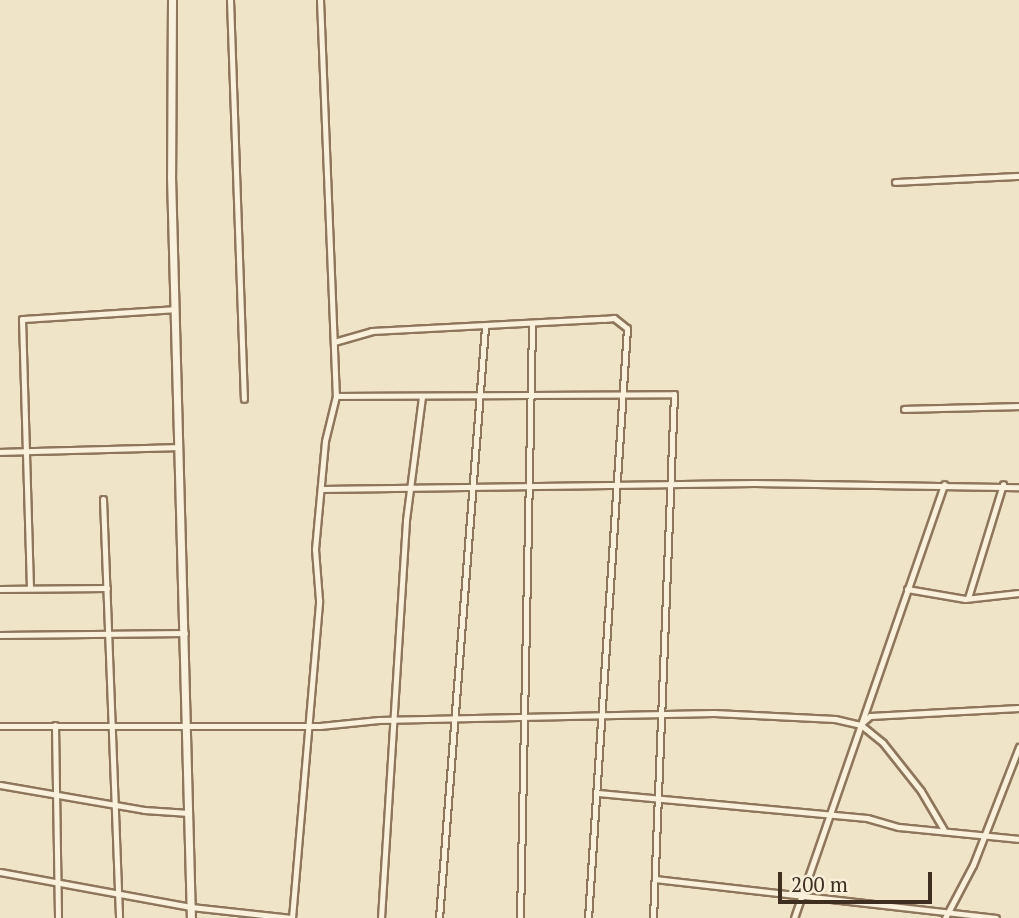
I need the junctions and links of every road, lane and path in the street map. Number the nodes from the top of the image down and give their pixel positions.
1 (172, 0) edge
2 (230, 0) edge
3 (320, 0) edge
4 (1019, 176) edge
5 (895, 182) dead end
6 (175, 309) junction
7 (532, 324) junction
8 (485, 327) junction
9 (334, 342) junction
10 (622, 395) junction
11 (336, 396) junction
12 (482, 396) junction
13 (529, 396) junction
14 (422, 397) junction
15 (244, 399) dead end
16 (1019, 406) edge
17 (904, 409) dead end
18 (181, 447) junction
19 (27, 451) junction
20 (0, 452) edge
21 (671, 484) junction
22 (944, 484) junction
23 (1003, 484) junction
24 (472, 486) junction
25 (527, 487) junction
26 (614, 487) junction
27 (1019, 487) edge
28 (410, 488) junction
29 (322, 489) junction
30 (103, 499) dead end
31 (1019, 584) edge
32 (30, 588) junction
33 (107, 588) junction
34 (0, 589) edge
35 (907, 589) junction
36 (1017, 593) edge
37 (968, 598) junction
38 (185, 633) junction
39 (109, 634) junction
40 (0, 635) edge
41 (1019, 708) edge
42 (660, 714) junction
43 (600, 715) junction
44 (523, 717) junction
45 (453, 718) junction
46 (394, 720) junction
47 (187, 724) junction
48 (55, 725) junction
49 (114, 725) junction
50 (307, 725) junction
51 (861, 725) junction
52 (0, 726) edge
53 (1019, 747) edge
54 (0, 785) edge
55 (598, 793) junction
56 (56, 796) junction
57 (660, 799) junction
58 (116, 806) junction
59 (189, 813) junction
60 (829, 816) junction
61 (944, 830) junction
62 (984, 837) junction
63 (1019, 839) edge
64 (0, 872) edge
65 (655, 879) junction
66 (57, 882) junction
67 (119, 891) junction
68 (802, 895) junction
69 (191, 907) junction
70 (947, 915) edge
71 (58, 918) edge
72 (120, 918) edge
73 (191, 918) edge
74 (291, 918) edge
75 (381, 918) edge
76 (439, 918) edge
77 (520, 918) edge
78 (588, 918) edge
79 (653, 918) edge
80 (794, 918) edge
81 (996, 918) edge

1 - 6 street
2 - 15 street
3 - 9 street
4 - 5 street
6 - 18 street
6 - 19 street
7 - 8 street
7 - 10 street
7 - 13 street
8 - 9 street
8 - 12 street
9 - 11 street
10 - 13 street
10 - 21 street
10 - 26 street
11 - 14 street
11 - 29 street
12 - 13 street
12 - 14 street
12 - 24 street
13 - 25 street
14 - 28 street
16 - 17 street
18 - 19 street
18 - 38 street
19 - 20 street
19 - 32 street
21 - 22 street
21 - 26 street
21 - 42 street
22 - 23 street
22 - 35 street
23 - 27 street
23 - 37 street
24 - 25 street
24 - 28 street
24 - 45 street
25 - 26 street
25 - 44 street
26 - 43 street
28 - 29 street
28 - 46 street
29 - 50 street
30 - 33 street
31 - 36 street
32 - 33 street
32 - 34 street
33 - 39 street
35 - 37 street
35 - 51 street
36 - 37 street
38 - 39 street
38 - 47 street
39 - 40 street
39 - 49 street
41 - 51 street
42 - 43 street
42 - 51 street
42 - 57 street
43 - 44 street
43 - 55 street
44 - 45 street
44 - 77 street
45 - 46 street
45 - 76 street
46 - 50 street
46 - 75 street
47 - 49 street
47 - 50 street
47 - 59 street
48 - 49 street
48 - 52 street
48 - 56 street
49 - 58 street
50 - 74 street
51 - 60 street
51 - 61 street
53 - 62 street
54 - 56 street
55 - 57 street
55 - 78 street
56 - 58 street
56 - 66 street
57 - 60 street
57 - 65 street
58 - 59 street
58 - 67 street
59 - 69 street
60 - 61 street
60 - 68 street
61 - 62 street
62 - 63 street
62 - 70 street
64 - 66 street
65 - 68 street
65 - 79 street
66 - 67 street
66 - 71 street
67 - 69 street
67 - 72 street
68 - 70 street
68 - 80 street
69 - 73 street
69 - 74 street
70 - 81 street

